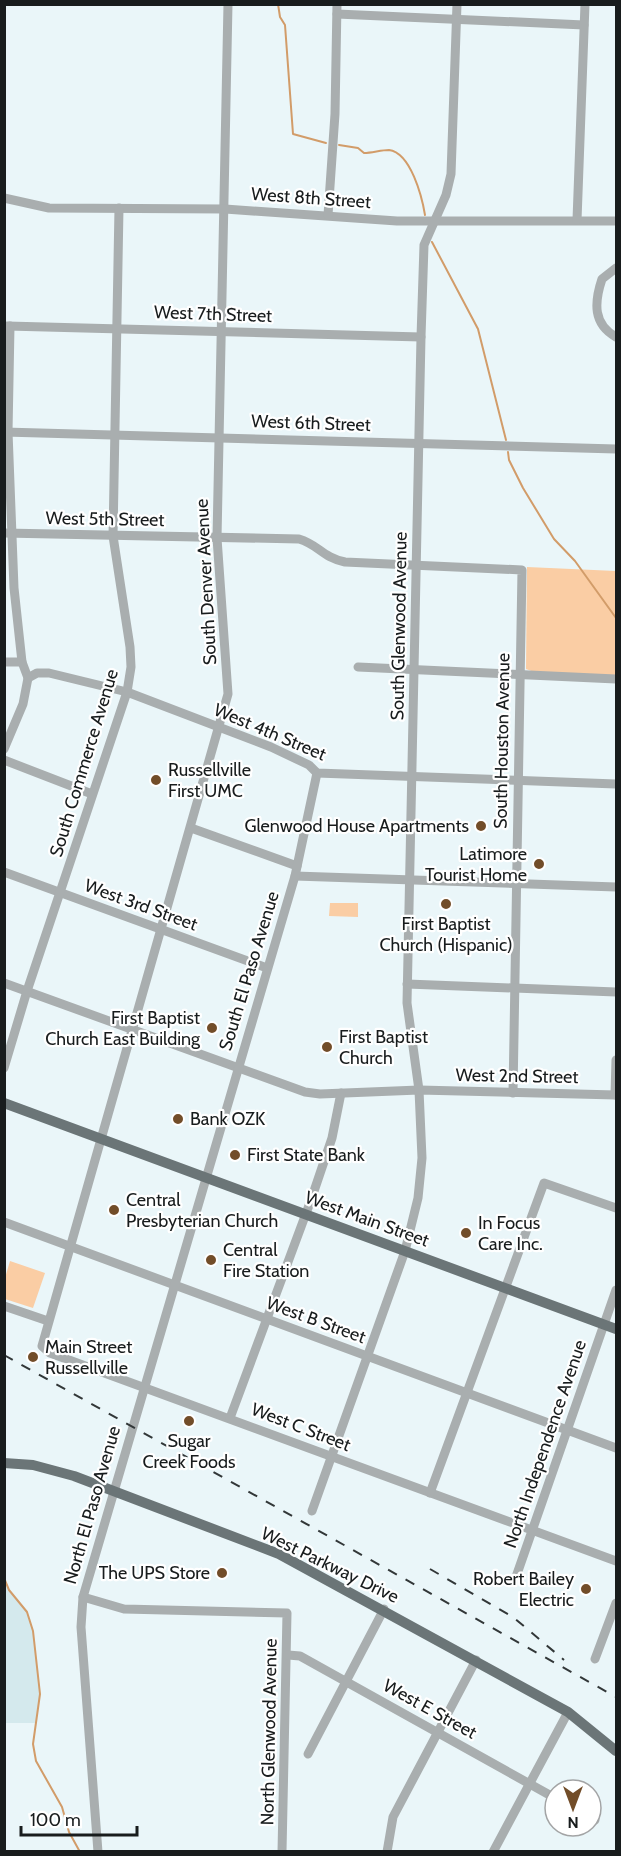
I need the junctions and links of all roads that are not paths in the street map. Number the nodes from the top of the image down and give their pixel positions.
1 (228, 4) edge
2 (457, 4) edge
3 (585, 4) edge
4 (337, 9) edge
5 (456, 18) junction
6 (584, 25) junction
7 (4, 198) edge
8 (118, 208) junction
9 (225, 209) junction
10 (328, 215) junction
11 (434, 220) junction
12 (577, 220) junction
13 (616, 221) edge
14 (616, 268) edge
15 (7, 326) edge
16 (116, 328) junction
17 (222, 331) junction
18 (421, 337) junction
19 (616, 337) edge
20 (6, 432) edge
21 (113, 435) junction
22 (218, 436) junction
23 (418, 444) junction
24 (616, 449) edge
25 (9, 533) edge
26 (113, 536) junction
27 (217, 538) junction
28 (417, 565) junction
29 (522, 570) joint
30 (4, 662) edge
31 (22, 662) junction
32 (358, 667) dead end
33 (416, 670) junction
34 (520, 675) junction
35 (28, 678) junction
36 (616, 679) edge
37 (127, 692) junction
38 (220, 727) junction
39 (4, 749) edge
40 (4, 760) edge
41 (317, 774) junction
42 (411, 777) junction
43 (518, 780) junction
44 (616, 783) edge
45 (92, 794) junction
46 (190, 828) junction
47 (296, 871) junction
48 (4, 872) edge
49 (409, 878) junction
50 (516, 883) junction
51 (616, 887) edge
52 (60, 892) junction
53 (161, 929) junction
54 (267, 968) junction
55 (4, 983) edge
56 (407, 984) junction
57 (514, 988) junction
58 (27, 991) junction
59 (616, 992) edge
60 (133, 1030) junction
61 (616, 1060) edge
62 (237, 1067) junction
63 (4, 1068) edge
64 (419, 1090) junction
65 (341, 1093) junction
66 (513, 1093) junction
67 (616, 1095) edge
68 (4, 1103) edge
69 (101, 1140) junction
70 (205, 1177) junction
71 (616, 1208) edge
72 (306, 1214) junction
73 (4, 1222) edge
74 (69, 1245) junction
75 (405, 1251) junction
76 (174, 1285) junction
77 (504, 1287) junction
78 (616, 1290) edge
79 (4, 1306) edge
80 (267, 1320) junction
81 (48, 1321) junction
82 (605, 1325) junction
83 (616, 1329) edge
84 (367, 1356) junction
85 (143, 1387) junction
86 (466, 1393) junction
87 (230, 1418) junction
88 (567, 1431) junction
89 (616, 1448) edge
90 (331, 1456) junction
91 (4, 1463) edge
92 (113, 1492) junction
93 (430, 1493) junction
94 (312, 1511) dead end
95 (532, 1531) junction
96 (616, 1561) edge
97 (517, 1574) dead end
98 (83, 1597) junction
99 (616, 1603) edge
100 (384, 1609) junction
101 (288, 1655) junction
102 (595, 1659) dead end
103 (476, 1660) junction
104 (345, 1680) junction
105 (568, 1712) junction
106 (437, 1732) junction
107 (616, 1751) edge
108 (308, 1754) dead end
109 (530, 1784) junction
110 (543, 1791) edge
111 (98, 1851) edge
112 (282, 1851) edge
113 (387, 1851) edge
114 (492, 1851) edge

1 - 9 street, South Denver Avenue
2 - 5 street, South Glenwood Avenue
3 - 6 street
4 - 5 street
4 - 10 street
5 - 6 street
5 - 11 street, South Glenwood Avenue
6 - 12 street
7 - 8 street, West 8th Street
8 - 9 street, West 8th Street
8 - 16 street, South Commerce Avenue
9 - 10 street, West 8th Street
9 - 17 street, South Denver Avenue
10 - 11 street, West 8th Street
11 - 12 street, West 8th Street
11 - 18 street, South Glenwood Avenue
12 - 13 street, West 8th Street
14 - 19 street
15 - 16 street, West 7th Street
15 - 20 street
16 - 17 street, West 7th Street
16 - 21 street, South Commerce Avenue
17 - 18 street, West 7th Street
17 - 22 street, South Denver Avenue
18 - 23 street, South Glenwood Avenue
20 - 21 street, West 6th Street
20 - 25 street
21 - 22 street, West 6th Street
21 - 26 street, South Commerce Avenue
22 - 23 street, West 6th Street
22 - 27 street, South Denver Avenue
23 - 24 street, West 6th Street
23 - 28 street, South Glenwood Avenue
25 - 26 street, West 5th Street
25 - 31 street
26 - 27 street, West 5th Street
26 - 37 street, South Commerce Avenue
27 - 28 street, West 5th Street
27 - 38 street, South Denver Avenue
28 - 29 street, West 5th Street
28 - 33 street, South Glenwood Avenue
29 - 34 street, South Houston Avenue
30 - 31 street
31 - 35 street
32 - 33 street
33 - 34 street
33 - 42 street, South Glenwood Avenue
34 - 36 street
34 - 43 street, South Houston Avenue
35 - 37 street, West 4th Street
35 - 39 street
37 - 38 street, West 4th Street
37 - 45 street, South Commerce Avenue
38 - 41 street, West 4th Street
38 - 46 street, South Denver Avenue
40 - 45 street
41 - 42 street, West 4th Street
41 - 47 street, South El Paso Avenue
42 - 43 street, West 4th Street
42 - 49 street, South Glenwood Avenue
43 - 44 street, West 4th Street
43 - 50 street, South Houston Avenue
45 - 52 street, South Commerce Avenue
46 - 47 street
46 - 53 street, South Denver Avenue
47 - 49 street
47 - 54 street, South El Paso Avenue
48 - 52 street, West 3rd Street
49 - 50 street
49 - 56 street, South Glenwood Avenue
50 - 51 street
50 - 57 street, South Houston Avenue
52 - 53 street, West 3rd Street
52 - 58 street, South Commerce Avenue
53 - 54 street, West 3rd Street
53 - 60 street, South Denver Avenue
54 - 62 street, South El Paso Avenue
55 - 58 street, West 2nd Street
56 - 57 street
56 - 64 street, South Glenwood Avenue
57 - 59 street
57 - 66 street, South Houston Avenue
58 - 60 street, West 2nd Street
58 - 63 street, South Commerce Avenue
60 - 62 street, West 2nd Street
60 - 69 street, South Denver Avenue
61 - 67 street
62 - 65 street, West 2nd Street
62 - 70 street, South El Paso Avenue
64 - 65 street, West 2nd Street
64 - 66 street, West 2nd Street
64 - 75 street, South Glenwood Avenue
65 - 72 street
66 - 67 street, West 2nd Street
68 - 69 main road, West Main Street
69 - 70 main road, West Main Street
69 - 74 street, South Denver Avenue
70 - 72 main road, West Main Street
70 - 76 street, North El Paso Avenue
71 - 77 street
72 - 75 main road, West Main Street
72 - 80 street
73 - 74 street, West B Street
74 - 76 street, West B Street
74 - 81 street, South Denver Avenue
75 - 77 main road, West Main Street
75 - 84 street
76 - 80 street, West B Street
76 - 85 street, North El Paso Avenue
77 - 82 main road, West Main Street
77 - 86 street
78 - 82 street, North Independence Avenue
79 - 81 street
80 - 84 street, West B Street
80 - 87 street
81 - 85 street, West C Street
82 - 83 main road, West Main Street
82 - 88 street, North Independence Avenue
84 - 86 street, West B Street
84 - 90 street
85 - 87 street, West C Street
85 - 92 street, North El Paso Avenue
86 - 88 street, West B Street
86 - 93 street
87 - 90 street, West C Street
88 - 89 street, West B Street
88 - 95 street, North Independence Avenue
90 - 93 street, West C Street
90 - 94 street
91 - 92 main road, West Parkway Drive
92 - 98 street, North El Paso Avenue
92 - 100 main road, West Parkway Drive
93 - 95 street, West C Street
95 - 96 street, West C Street
95 - 97 street, North Independence Avenue
98 - 101 street, North Glenwood Avenue
98 - 111 street, North El Paso Avenue
99 - 102 street
100 - 103 main road, West Parkway Drive
100 - 104 street
101 - 104 street, West E Street
101 - 112 street, North Glenwood Avenue
103 - 105 main road, West Parkway Drive
103 - 106 street
104 - 106 street, West E Street
104 - 108 street
105 - 107 main road, West Parkway Drive
105 - 109 street
106 - 109 street, West E Street
106 - 113 street
109 - 110 street, West E Street
109 - 114 street

